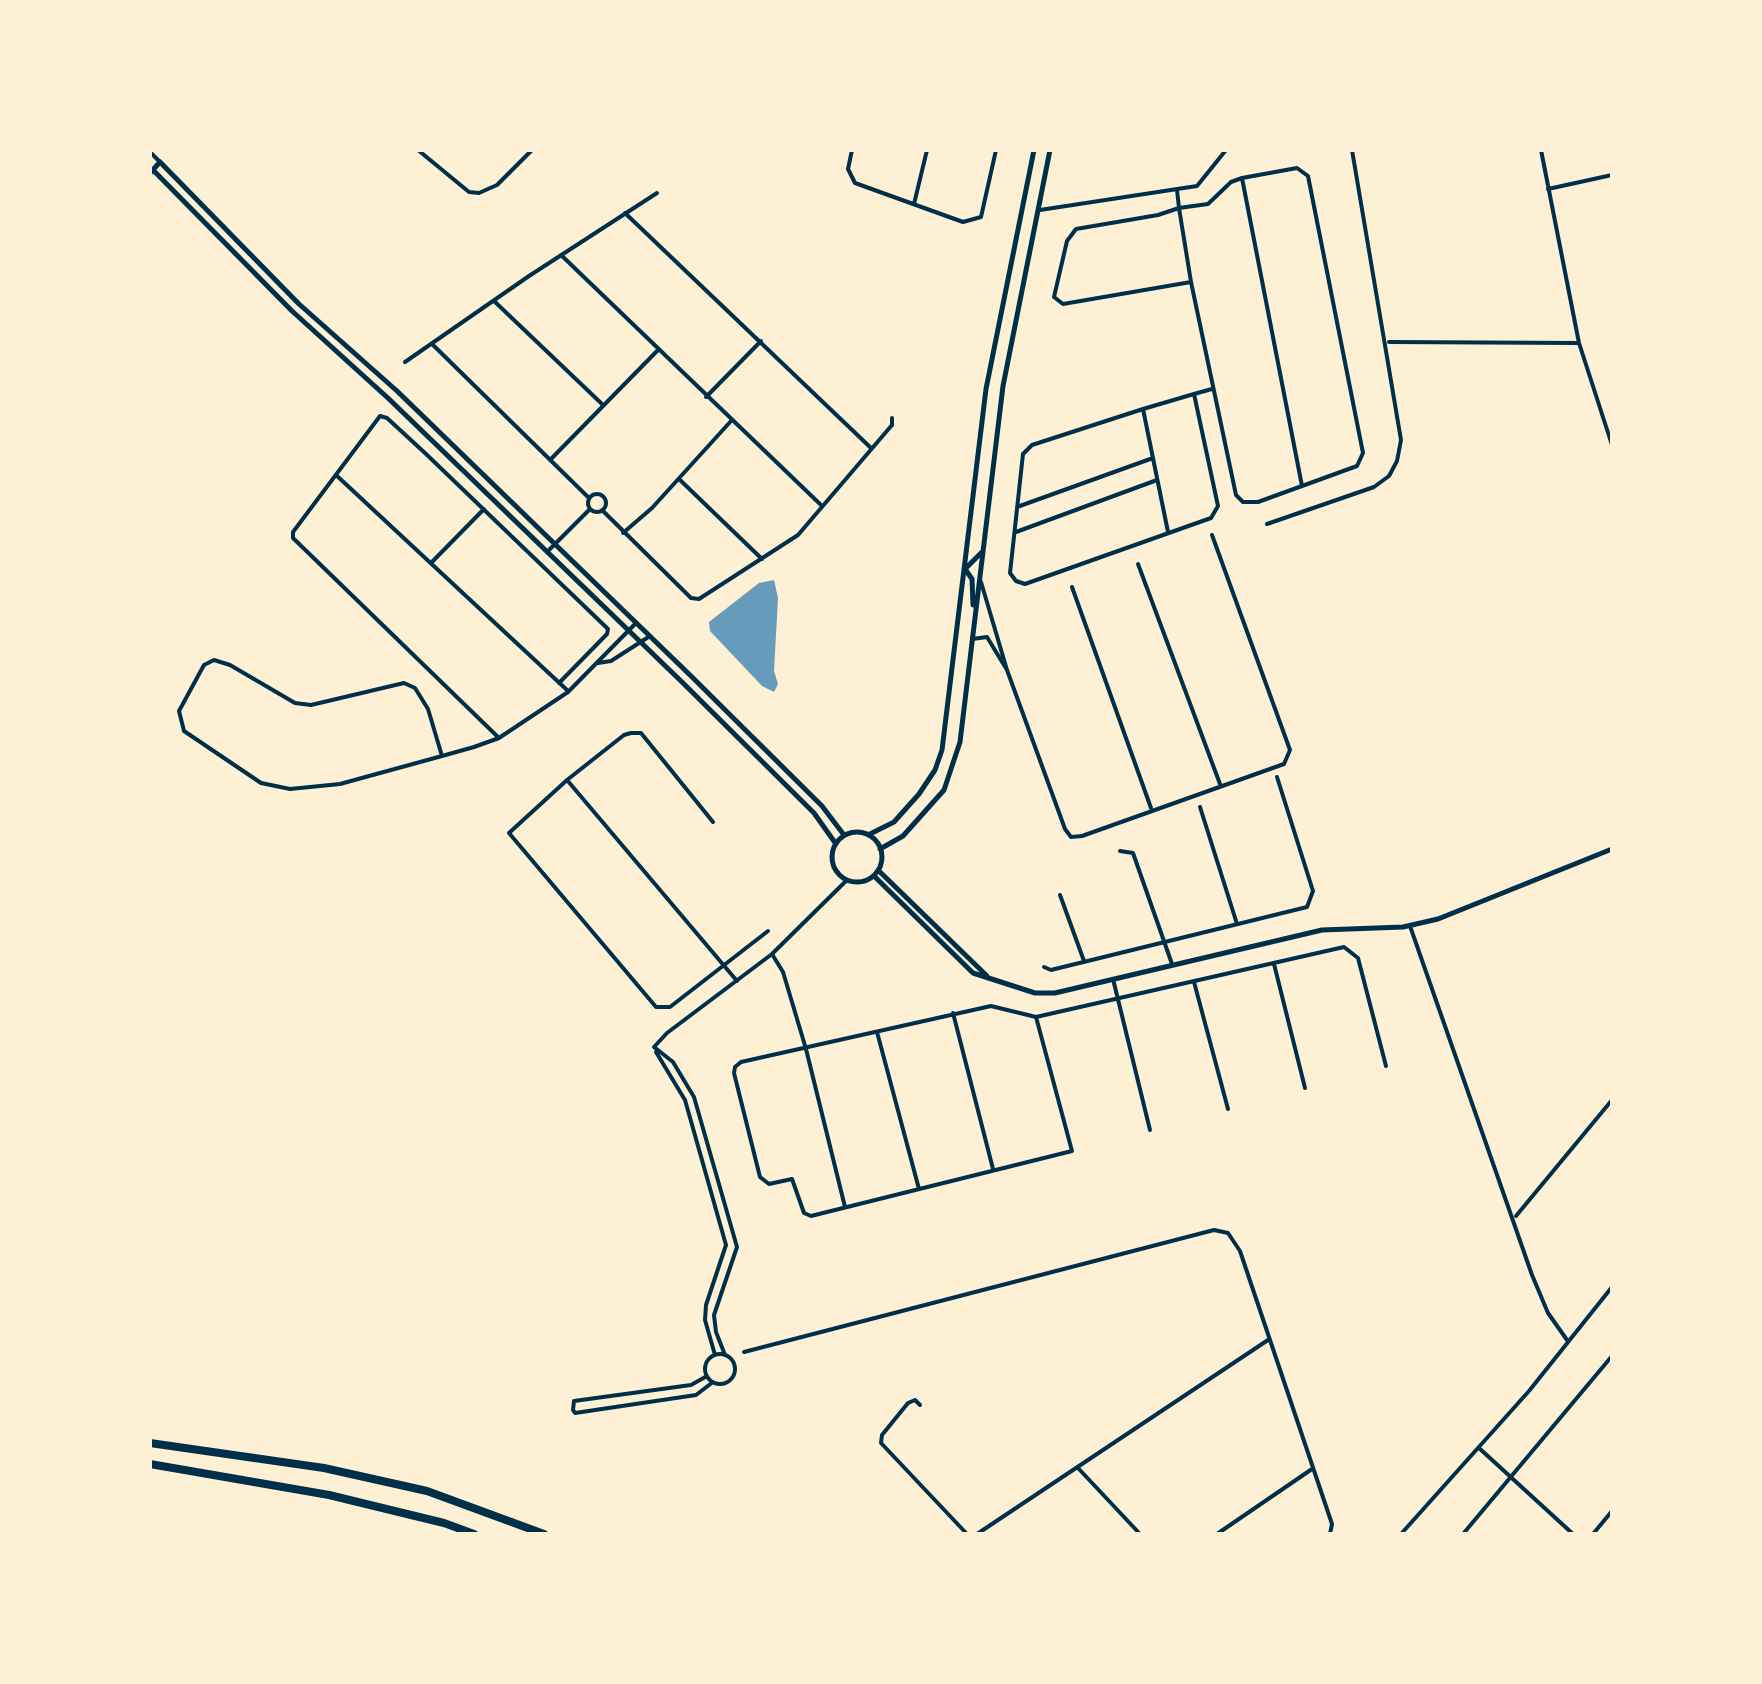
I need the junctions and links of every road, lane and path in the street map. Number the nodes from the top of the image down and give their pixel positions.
1 (418, 150) edge
2 (532, 150) edge
3 (852, 150) edge
4 (927, 150) edge
5 (996, 150) edge
6 (1034, 150) edge
7 (1050, 150) edge
8 (1226, 150) edge
9 (1352, 150) edge
10 (1540, 150) edge
11 (150, 152) edge
12 (160, 162) junction
13 (151, 170) edge
14 (1612, 175) edge
15 (1242, 178) junction
16 (1548, 188) junction
17 (1176, 190) junction
18 (657, 193) dead end
19 (914, 204) junction
20 (1179, 208) junction
21 (1038, 211) junction
22 (625, 213) junction
23 (561, 255) junction
24 (1191, 282) junction
25 (494, 300) junction
26 (761, 341) junction
27 (1387, 342) junction
28 (1580, 343) junction
29 (432, 344) junction
30 (658, 350) junction
31 (405, 362) dead end
32 (1003, 386) junction
33 (1213, 388) junction
34 (986, 389) junction
35 (1194, 394) junction
36 (706, 397) junction
37 (602, 404) junction
38 (1143, 410) junction
39 (892, 418) dead end
40 (731, 422) junction
41 (1612, 445) edge
42 (872, 448) junction
43 (1153, 458) junction
44 (550, 460) junction
45 (336, 475) junction
46 (679, 479) junction
47 (1157, 480) junction
48 (1302, 486) junction
49 (589, 498) junction
50 (822, 506) junction
51 (1017, 507) junction
52 (484, 509) junction
53 (590, 510) junction
54 (602, 510) junction
55 (1266, 524) dead end
56 (623, 533) junction
57 (1015, 533) junction
58 (1168, 533) junction
59 (1212, 535) dead end
60 (555, 544) junction
61 (548, 552) junction
62 (982, 552) junction
63 (762, 559) junction
64 (430, 564) junction
65 (1138, 564) dead end
66 (965, 569) junction
67 (980, 572) junction
68 (1072, 587) dead end
69 (636, 623) junction
70 (973, 623) junction
71 (629, 630) junction
72 (650, 636) junction
73 (971, 640) junction
74 (642, 644) junction
75 (598, 663) junction
76 (1007, 670) junction
77 (559, 682) junction
78 (568, 692) junction
79 (499, 738) junction
80 (442, 756) junction
81 (1277, 778) dead end
82 (567, 780) junction
83 (1220, 786) junction
84 (1200, 807) dead end
85 (1151, 810) junction
86 (713, 822) dead end
87 (844, 835) junction
88 (868, 836) junction
89 (836, 844) junction
90 (880, 849) junction
91 (1612, 849) edge
92 (1120, 850) dead end
93 (876, 873) junction
94 (846, 880) junction
95 (1060, 894) dead end
96 (1236, 924) junction
97 (1410, 926) junction
98 (768, 932) dead end
99 (1163, 941) junction
100 (772, 954) junction
101 (1084, 961) junction
102 (1172, 964) junction
103 (1274, 964) junction
104 (1044, 966) dead end
105 (725, 968) junction
106 (1112, 978) junction
107 (737, 981) junction
108 (1194, 982) junction
109 (1118, 1000) junction
110 (953, 1014) junction
111 (1036, 1016) junction
112 (877, 1032) junction
113 (654, 1047) junction
114 (806, 1049) junction
115 (1386, 1066) dead end
116 (1305, 1088) dead end
117 (1612, 1100) edge
118 (1228, 1109) dead end
119 (1150, 1130) dead end
120 (716, 1169) junction
121 (993, 1170) junction
122 (708, 1180) junction
123 (918, 1189) junction
124 (844, 1208) junction
125 (1514, 1218) junction
126 (1612, 1287) edge
127 (1269, 1339) junction
128 (1567, 1340) junction
129 (744, 1352) dead end
130 (715, 1355) junction
131 (725, 1355) junction
132 (1612, 1356) edge
133 (707, 1376) junction
134 (713, 1382) junction
135 (920, 1405) dead end
136 (150, 1443) edge
137 (1479, 1448) junction
138 (150, 1464) edge
139 (1078, 1468) junction
140 (1313, 1468) junction
141 (1510, 1478) junction
142 (1612, 1511) edge
143 (474, 1534) edge
144 (544, 1534) edge
145 (968, 1534) edge
146 (976, 1534) edge
147 (1140, 1534) edge
148 (1216, 1534) edge
149 (1330, 1534) edge
150 (1401, 1534) edge
151 (1463, 1534) edge
152 (1573, 1534) edge
153 (1592, 1534) edge

1 - 2 street
3 - 19 street
4 - 19 street
5 - 19 street
6 - 34 street
7 - 21 street
8 - 17 street
9 - 27 street
10 - 16 street
11 - 12 street
12 - 13 street
12 - 60 street
13 - 61 street
14 - 16 street
15 - 20 street
15 - 48 street
15 - 48 street
16 - 28 street
17 - 20 street
17 - 21 street
18 - 22 street
20 - 24 street
20 - 24 street
21 - 32 street
22 - 23 street
22 - 26 street
23 - 25 street
23 - 30 street
24 - 33 street
25 - 29 street
25 - 37 street
26 - 36 street
26 - 42 street
27 - 28 street
27 - 55 street
28 - 41 street
29 - 31 street
29 - 44 street
30 - 36 street
30 - 37 street
32 - 34 street
32 - 62 street
33 - 35 street
33 - 48 street
34 - 66 street
35 - 38 street
35 - 58 street
36 - 40 street
37 - 44 street
38 - 43 street
38 - 51 street
39 - 42 street
40 - 46 street
40 - 50 street
42 - 50 street
43 - 47 street
43 - 51 street
44 - 49 street
45 - 52 street
45 - 64 street
45 - 79 street
46 - 56 street
46 - 63 street
47 - 57 street
47 - 58 street
49 - 53 street
49 - 54 street
50 - 63 street
51 - 57 street
52 - 64 street
52 - 77 street
53 - 54 street
53 - 60 street
54 - 56 street
56 - 63 street
57 - 58 street
59 - 83 street
60 - 61 street
60 - 69 street
61 - 71 street
62 - 66 street
62 - 67 street
64 - 77 street
65 - 83 street
66 - 70 street
66 - 88 street
67 - 70 street
67 - 76 street
68 - 85 street
69 - 71 street
69 - 72 street
70 - 73 street
71 - 74 street
71 - 75 street
72 - 74 street
72 - 87 street
73 - 76 street
73 - 90 street
74 - 75 street
74 - 89 street
75 - 78 street
76 - 85 street
77 - 78 street
78 - 79 street
79 - 80 street
80 - 80 street
81 - 96 street
82 - 86 street
82 - 105 street
82 - 105 street
83 - 85 street
84 - 96 street
87 - 88 street
87 - 89 street
88 - 90 street
89 - 94 street
90 - 93 street
91 - 97 street
92 - 99 street
93 - 94 street
93 - 106 street
94 - 100 street
95 - 101 street
96 - 99 street
97 - 102 street
97 - 125 street
98 - 105 street
99 - 101 street
99 - 102 street
100 - 107 street
100 - 114 street
101 - 104 street
102 - 106 street
103 - 108 street
103 - 115 street
103 - 116 street
105 - 107 street
106 - 109 street
107 - 113 street
108 - 109 street
108 - 118 street
109 - 111 street
109 - 119 street
110 - 111 street
110 - 112 street
110 - 121 street
111 - 121 street
112 - 114 street
112 - 123 street
113 - 120 street
113 - 122 street
114 - 124 street
114 - 124 street
117 - 125 street
120 - 122 street
120 - 131 street
121 - 123 street
122 - 130 street
123 - 124 street
125 - 128 street
126 - 128 street
127 - 129 street
127 - 139 street
127 - 140 street
128 - 137 street
130 - 131 street
130 - 133 street
131 - 134 street
132 - 141 street
133 - 134 street
133 - 134 street
135 - 145 street
136 - 144 highway
137 - 141 street
137 - 150 street
138 - 143 highway
139 - 146 street
139 - 147 street
140 - 148 street
140 - 149 street
141 - 151 street
141 - 152 street
142 - 153 street

